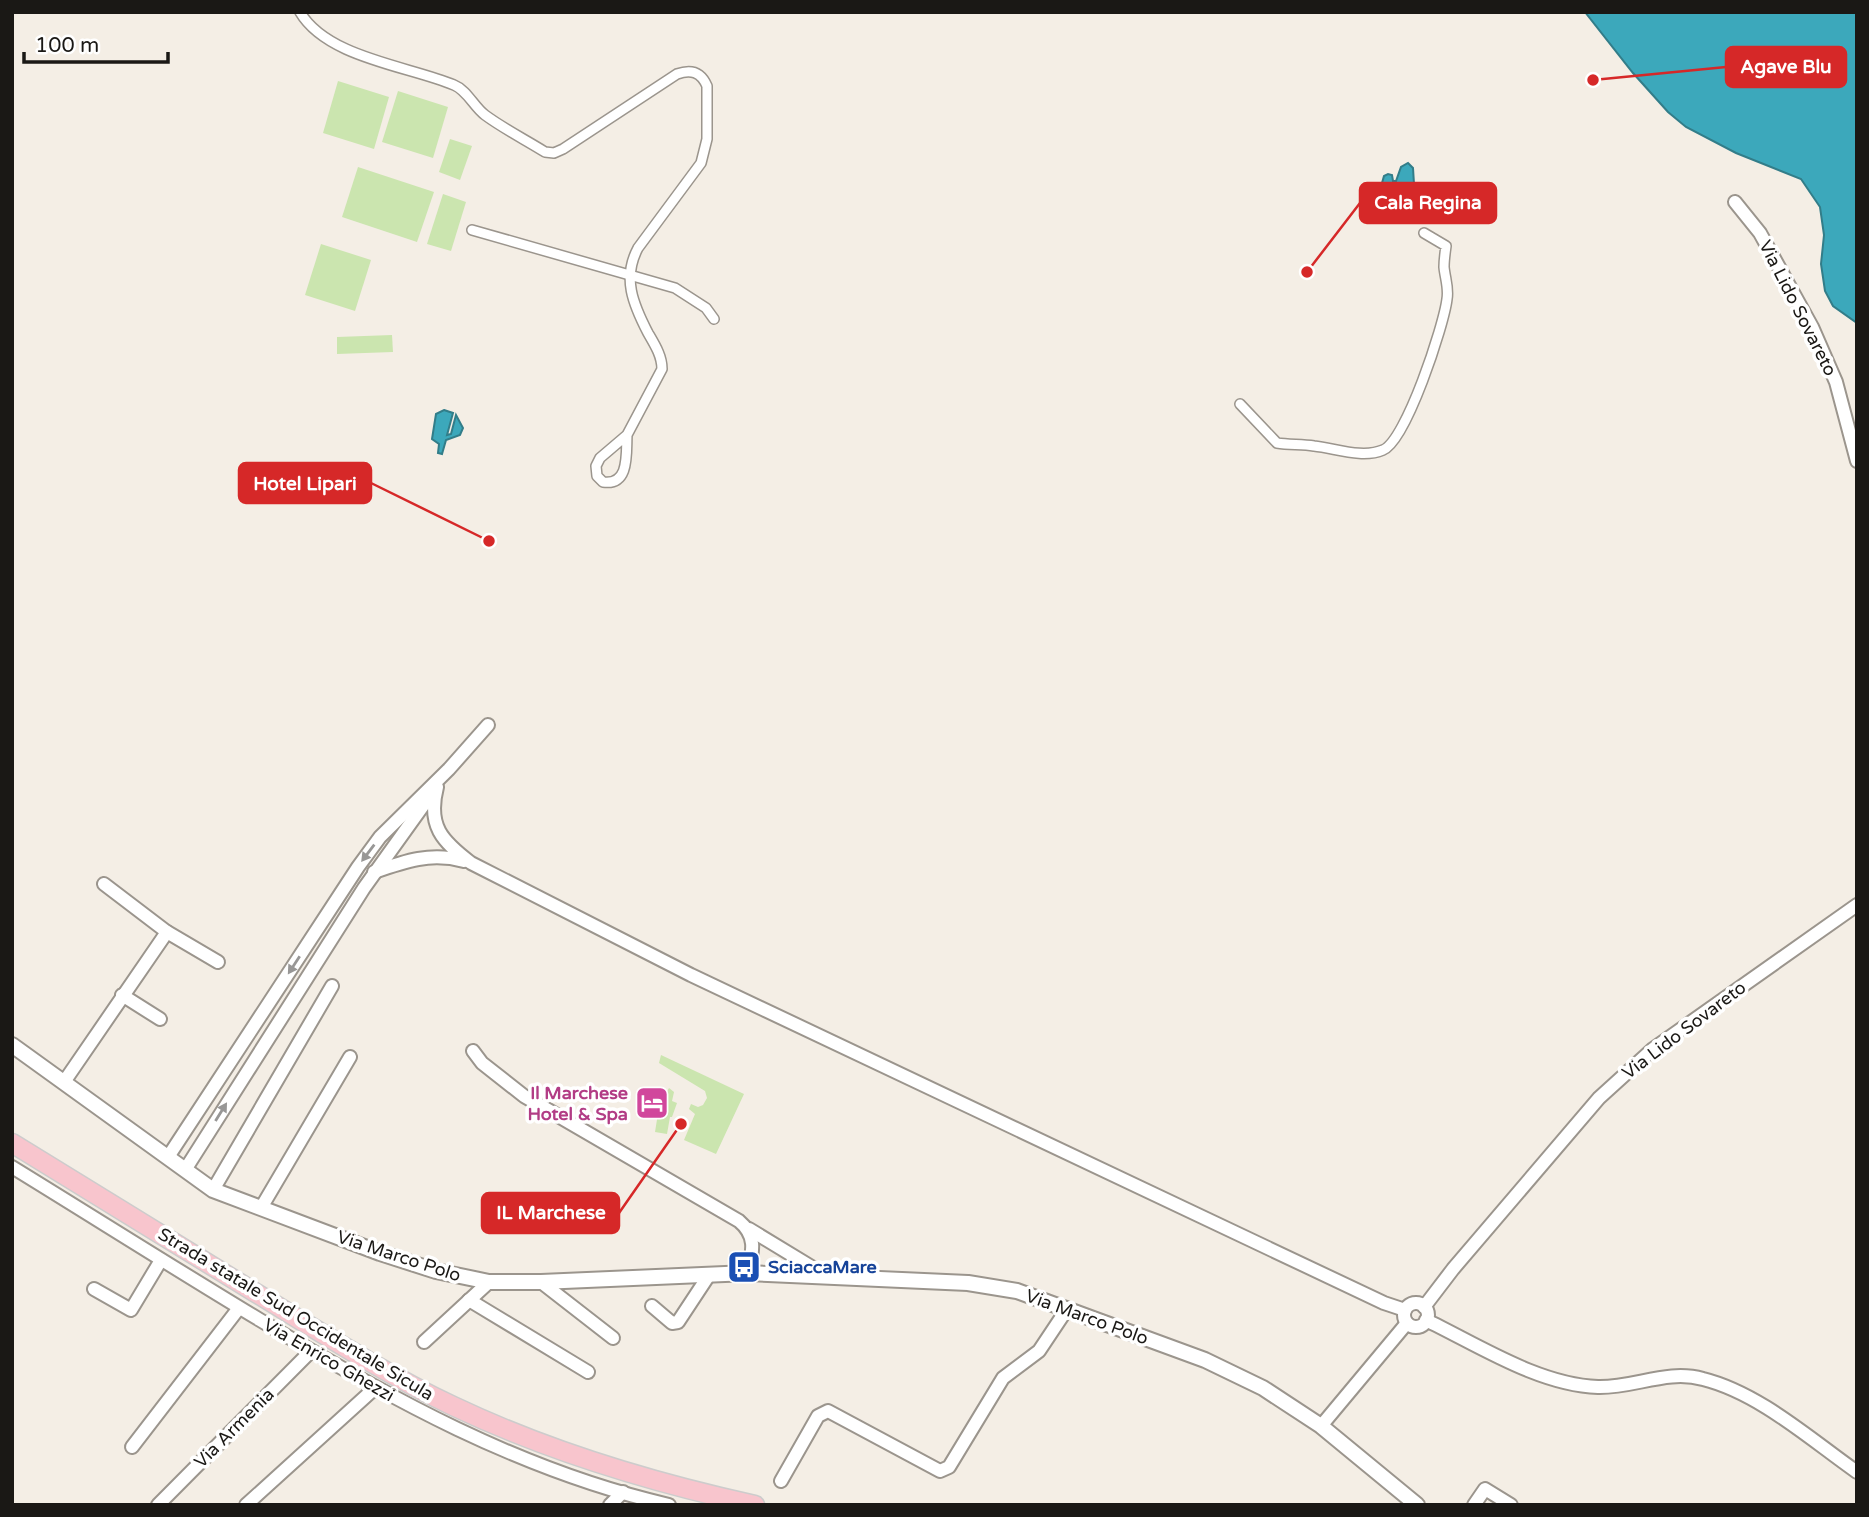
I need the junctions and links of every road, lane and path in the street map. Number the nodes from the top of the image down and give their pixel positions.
1 (300, 12) edge
2 (1735, 202) dead end
3 (472, 230) dead end
4 (1424, 233) dead end
5 (629, 274) junction
6 (714, 319) dead end
7 (1240, 404) dead end
8 (627, 435) junction
9 (1857, 461) edge
10 (488, 725) dead end
11 (449, 769) junction
12 (437, 787) junction
13 (415, 816) junction
14 (397, 821) junction
15 (435, 825) junction
16 (397, 839) junction
17 (417, 857) junction
18 (471, 863) junction
19 (374, 872) junction
20 (104, 884) dead end
21 (1857, 905) edge
22 (167, 932) junction
23 (218, 962) dead end
24 (332, 986) dead end
25 (122, 995) junction
26 (160, 1019) dead end
27 (12, 1045) edge
28 (473, 1051) dead end
29 (351, 1057) dead end
30 (64, 1082) junction
31 (12, 1143) edge
32 (168, 1157) junction
33 (12, 1167) edge
34 (184, 1170) junction
35 (213, 1190) junction
36 (261, 1208) junction
37 (749, 1229) junction
38 (161, 1259) junction
39 (748, 1273) junction
40 (823, 1274) junction
41 (709, 1275) junction
42 (489, 1282) junction
43 (541, 1282) junction
44 (94, 1289) dead end
45 (469, 1300) junction
46 (652, 1306) dead end
47 (239, 1307) junction
48 (1067, 1309) junction
49 (1425, 1313) junction
50 (1406, 1317) junction
51 (613, 1338) dead end
52 (424, 1342) dead end
53 (311, 1351) junction
54 (587, 1372) dead end
55 (375, 1388) junction
56 (1321, 1426) junction
57 (132, 1447) dead end
58 (1857, 1472) edge
59 (781, 1481) dead end
60 (623, 1492) junction
61 (158, 1505) edge
62 (246, 1505) edge
63 (610, 1505) edge
64 (669, 1505) edge
65 (754, 1505) edge
66 (1417, 1505) edge
67 (1474, 1505) edge
68 (1511, 1505) edge

1 - 5 street
2 - 9 street, Via Lido Sovareto
3 - 5 street
4 - 7 street
5 - 6 street
5 - 8 street
8 - 8 street
10 - 11 street
11 - 12 street
11 - 14 street
12 - 13 street
12 - 15 street
13 - 14 street
13 - 15 street
13 - 16 street
14 - 16 street
14 -> 32 street
15 - 18 street
16 - 17 street
16 - 19 street
17 - 18 street
17 - 19 street
18 - 50 street
34 -> 19 street
20 - 22 street
21 - 49 street, Via Lido Sovareto
22 - 23 street
22 - 25 street
24 - 35 street
25 - 26 street
25 - 30 street
27 - 30 street, Via Marco Polo
28 - 37 street
29 - 36 street
30 - 32 street, Via Marco Polo
31 - 65 main road, Strada statale Sud Occidentale Sicula
32 - 34 street, Via Marco Polo
33 - 38 street, Via Enrico Ghezzi
34 - 35 street, Via Marco Polo
35 - 36 street, Via Marco Polo
36 - 42 street, Via Marco Polo
37 - 39 street
37 - 40 street
38 - 44 street
38 - 47 street, Via Enrico Ghezzi
39 - 40 street, Via Marco Polo
39 - 41 street, Via Marco Polo
40 - 48 street, Via Marco Polo
41 - 43 street, Via Marco Polo
41 - 46 street
42 - 43 street, Via Marco Polo
42 - 45 street
43 - 51 street
45 - 52 street
45 - 54 street
47 - 53 street, Via Enrico Ghezzi
47 - 57 street
48 - 56 street, Via Marco Polo
48 - 59 street
49 - 50 street
49 - 50 street
49 - 58 street
50 - 56 street
53 - 55 street, Via Enrico Ghezzi
53 - 61 street, Via Armenia
55 - 60 street, Via Enrico Ghezzi
55 - 62 street
56 - 66 street, Via Marco Polo
60 - 63 street
60 - 64 street, Via Enrico Ghezzi
67 - 68 street

